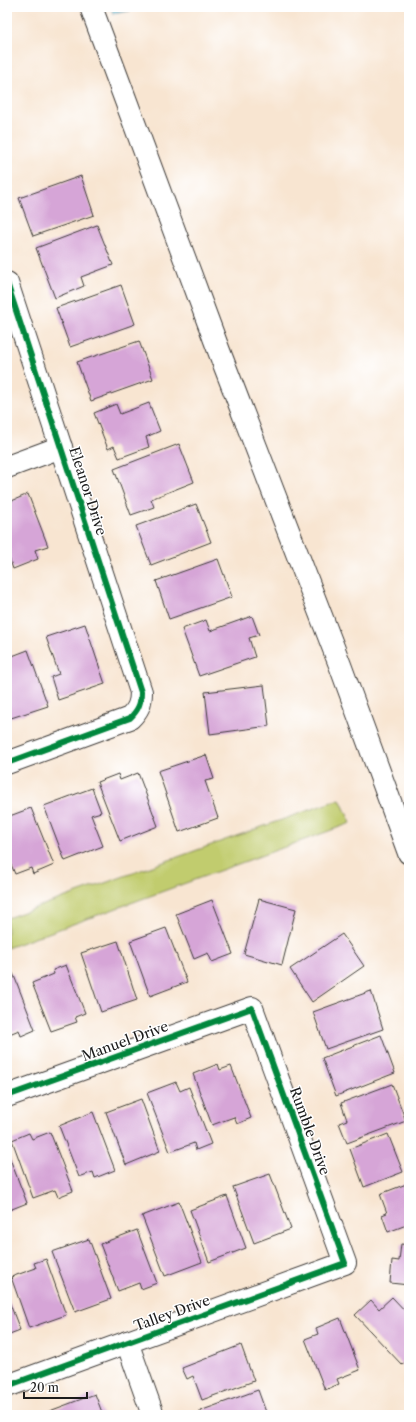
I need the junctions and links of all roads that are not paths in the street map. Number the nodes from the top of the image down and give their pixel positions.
1 (91, 7) edge
2 (7, 283) edge
3 (61, 447) junction
4 (7, 467) edge
5 (7, 763) edge
6 (409, 853) edge
7 (252, 1008) joint
8 (7, 1096) edge
9 (345, 1263) joint
10 (127, 1342) junction
11 (7, 1386) edge
12 (153, 1415) edge

1 - 6 street
2 - 3 street, Eleanor Drive
3 - 4 street
3 - 5 street, Eleanor Drive
7 - 8 street, Manuel Drive
7 - 9 street, Rumble Drive
9 - 10 street, Talley Drive
10 - 11 street, Talley Drive
10 - 12 street

